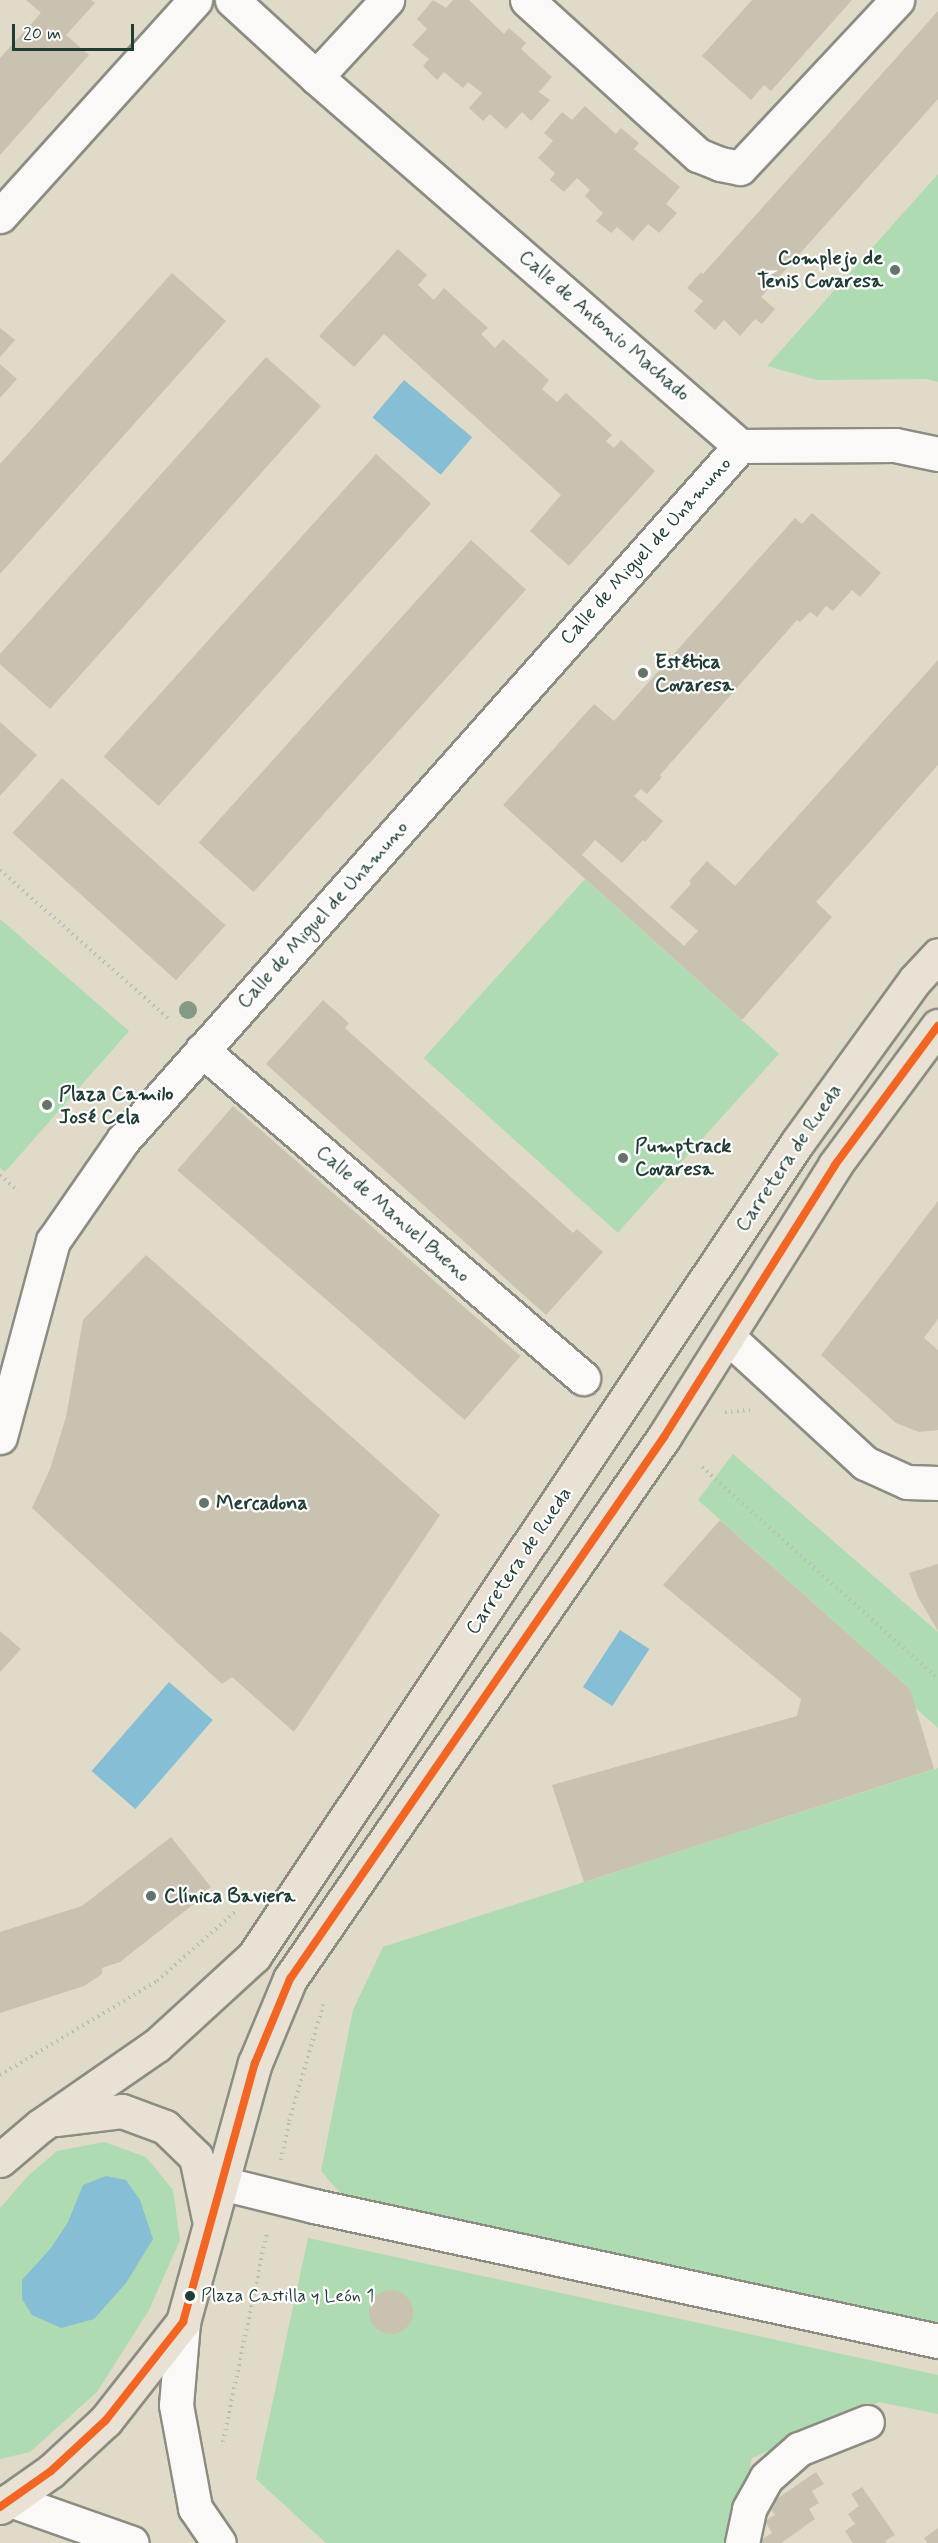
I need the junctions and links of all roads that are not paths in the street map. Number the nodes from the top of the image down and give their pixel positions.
1 (195, 0) edge
2 (232, 0) edge
3 (387, 0) edge
4 (527, 0) edge
5 (897, 0) edge
6 (316, 77) junction
7 (0, 216) edge
8 (740, 446) junction
9 (938, 454) edge
10 (938, 955) edge
11 (938, 1026) edge
12 (202, 1050) junction
13 (729, 1338) junction
14 (584, 1378) dead end
15 (0, 1437) edge
16 (938, 1483) edge
17 (26, 2133) edge
18 (0, 2160) edge
19 (222, 2183) junction
20 (210, 2224) junction
21 (183, 2322) junction
22 (938, 2341) edge
23 (867, 2422) dead end
24 (3, 2502) edge
25 (132, 2543) edge
26 (219, 2543) edge
27 (742, 2543) edge

1 - 7 street
2 - 6 street, Calle de Antonio Machado
3 - 6 street
4 - 5 street
6 - 8 street, Calle de Antonio Machado
8 - 9 street
8 - 12 street, Calle de Miguel de Unamuno
10 - 17 main road, Carretera de Rueda
11 - 13 main road
12 - 14 street, Calle de Manuel Bueno
12 - 15 street, Calle de Miguel de Unamuno
13 - 16 street
13 - 19 main road
17 - 18 main road, Carretera de Rueda
17 - 20 main road
19 - 20 main road
19 - 22 street
20 - 21 main road
21 - 24 main road
21 - 26 street
23 - 27 street
24 - 25 street

